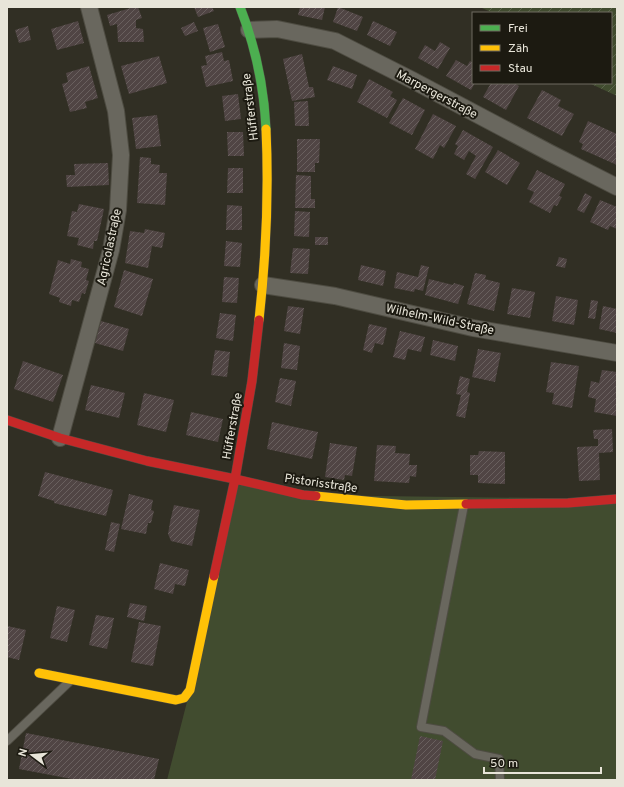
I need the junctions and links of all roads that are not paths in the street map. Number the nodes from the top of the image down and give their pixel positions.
1 (89, 7) edge
2 (240, 7) edge
3 (249, 30) junction
4 (617, 187) edge
5 (263, 285) junction
6 (617, 354) edge
7 (7, 420) edge
8 (60, 438) junction
9 (235, 479) junction
10 (617, 499) edge
11 (464, 504) junction
12 (38, 673) dead end
13 (72, 680) junction
14 (7, 741) edge
15 (500, 780) edge

1 - 8 street, Agricolastraße
2 - 3 street, Hüfferstraße
3 - 4 street, Marpergerstraße
3 - 5 street, Hüfferstraße
5 - 6 street, Wilhelm-Wild-Straße
5 - 9 street, Hüfferstraße
7 - 8 street, Pistorisstraße
8 - 9 street, Pistorisstraße
9 - 11 street, Pistorisstraße
9 - 13 street, Hüfferstraße
10 - 11 street, Pistorisstraße
11 - 15 lane
12 - 13 street, Hüfferstraße
13 - 14 lane

